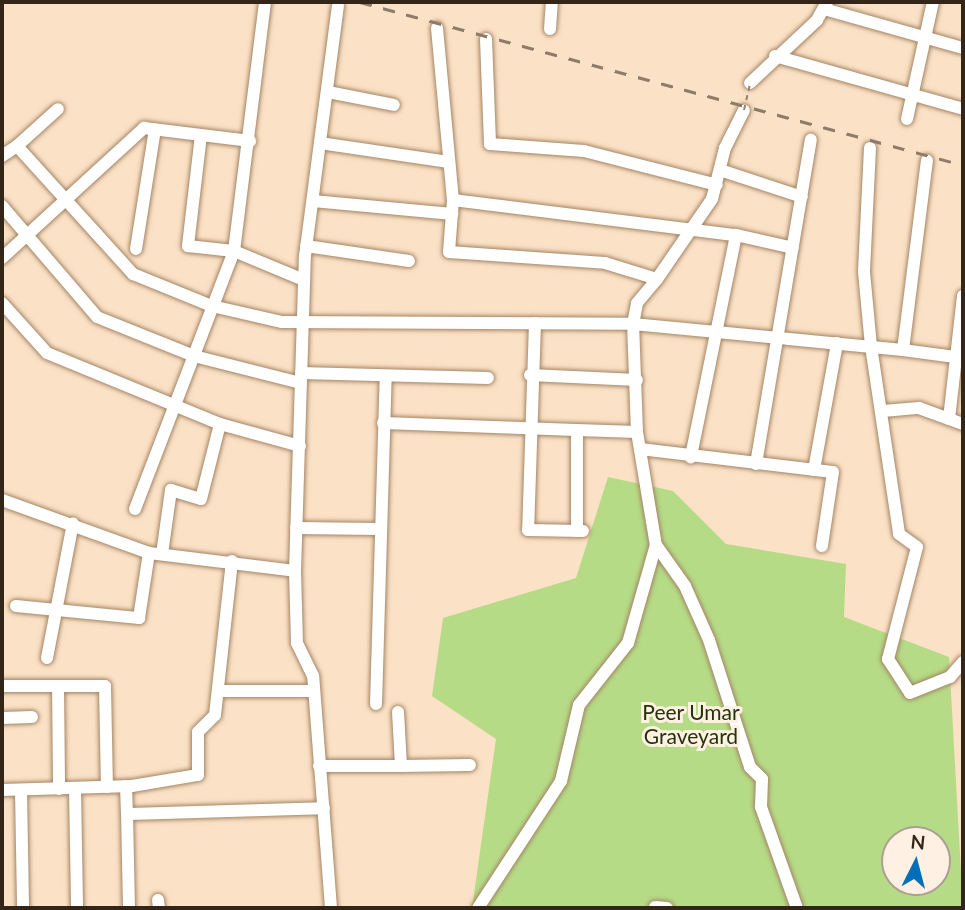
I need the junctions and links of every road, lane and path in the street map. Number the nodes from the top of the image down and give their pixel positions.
1 (265, 2) edge
2 (552, 2) edge
3 (933, 2) edge
4 (825, 5) edge
5 (338, 6) dead end
6 (437, 28) dead end
7 (550, 29) dead end
8 (925, 37) junction
9 (486, 39) dead end
10 (963, 48) edge
11 (775, 56) junction
12 (750, 83) joint
13 (328, 92) junction
14 (912, 95) junction
15 (394, 105) dead end
16 (58, 109) dead end
17 (963, 109) edge
18 (744, 110) joint
19 (907, 119) dead end
20 (155, 129) junction
21 (201, 135) junction
22 (811, 140) dead end
23 (250, 141) junction
24 (320, 142) junction
25 (17, 146) junction
26 (870, 148) dead end
27 (2, 156) edge
28 (927, 161) dead end
29 (449, 162) junction
30 (720, 170) junction
31 (717, 185) junction
32 (802, 197) junction
33 (453, 200) junction
34 (65, 201) junction
35 (313, 201) junction
36 (2, 206) edge
37 (452, 214) junction
38 (693, 230) junction
39 (26, 235) junction
40 (736, 235) junction
41 (306, 246) junction
42 (136, 248) dead end
43 (793, 248) junction
44 (234, 251) junction
45 (2, 258) edge
46 (409, 261) dead end
47 (304, 279) junction
48 (657, 279) junction
49 (963, 296) edge
50 (2, 303) edge
51 (212, 306) junction
52 (300, 320) junction
53 (535, 323) junction
54 (633, 324) junction
55 (716, 332) junction
56 (777, 338) junction
57 (837, 343) junction
58 (871, 346) junction
59 (903, 350) junction
60 (194, 356) junction
61 (960, 358) edge
62 (530, 375) junction
63 (386, 376) junction
64 (301, 378) junction
65 (488, 378) dead end
66 (637, 380) junction
67 (174, 407) junction
68 (883, 411) junction
69 (949, 419) junction
70 (383, 423) junction
71 (220, 424) junction
72 (963, 424) edge
73 (527, 429) junction
74 (577, 430) junction
75 (637, 432) junction
76 (300, 446) junction
77 (640, 449) junction
78 (691, 457) junction
79 (756, 464) junction
80 (814, 470) junction
81 (2, 500) edge
82 (135, 509) dead end
83 (73, 523) junction
84 (296, 528) junction
85 (378, 529) junction
86 (656, 545) junction
87 (822, 547) dead end
88 (155, 554) junction
89 (232, 561) junction
90 (295, 571) junction
91 (16, 606) dead end
92 (54, 612) junction
93 (47, 658) dead end
94 (963, 662) edge
95 (58, 686) junction
96 (2, 687) edge
97 (218, 691) junction
98 (313, 691) junction
99 (376, 704) dead end
100 (398, 712) dead end
101 (2, 718) edge
102 (32, 718) dead end
103 (470, 765) dead end
104 (319, 766) junction
105 (401, 766) junction
106 (126, 786) junction
107 (107, 787) junction
108 (60, 789) junction
109 (75, 789) junction
110 (2, 790) edge
111 (21, 790) junction
112 (324, 808) junction
113 (127, 814) junction
114 (23, 908) edge
115 (77, 908) edge
116 (129, 908) edge
117 (331, 908) edge
118 (478, 908) edge
119 (797, 908) edge

1 - 23 street
2 - 7 street
3 - 8 street
4 - 8 street
4 - 11 street
5 - 13 street
6 - 29 street
8 - 10 street
8 - 14 street
9 - 31 street
11 - 12 street
11 - 14 street
12 - 18 path, bridge
13 - 15 street
13 - 24 street
14 - 17 street
14 - 19 street
16 - 25 street
18 - 30 street
20 - 21 street
20 - 34 street
20 - 42 street
21 - 23 street
21 - 44 street
22 - 32 street
23 - 44 street
24 - 29 street
24 - 35 street
25 - 27 street
25 - 34 street
26 - 58 street
28 - 59 street
29 - 33 street
30 - 31 street
30 - 32 street
31 - 38 street
32 - 43 street
33 - 37 street
33 - 38 street
34 - 39 street
34 - 51 street
35 - 37 street
35 - 41 street
36 - 39 street
37 - 48 street
38 - 40 street
38 - 48 street
39 - 45 street
39 - 60 street
40 - 43 street
40 - 55 street
41 - 46 street
41 - 47 street
43 - 56 street
44 - 47 street
44 - 51 street
47 - 52 street
48 - 54 street
49 - 61 street
50 - 67 street
51 - 52 street
51 - 60 street
52 - 53 street
52 - 64 street
53 - 54 street
53 - 62 street
54 - 55 street
54 - 66 street
55 - 56 street
55 - 78 street
56 - 57 street
56 - 79 street
57 - 58 street
57 - 80 street
58 - 59 street
58 - 68 street
59 - 61 street
60 - 64 street
60 - 67 street
61 - 69 street
62 - 66 street
62 - 73 street
63 - 64 street
63 - 65 street
63 - 70 street
64 - 76 street
66 - 75 street
67 - 71 street
67 - 82 street
68 - 69 street
68 - 94 street
69 - 72 street
70 - 73 street
70 - 85 street
71 - 76 street
71 - 88 street
73 - 74 street
73 - 74 street
74 - 75 street
75 - 77 street
76 - 84 street
77 - 78 street
77 - 86 street
78 - 79 street
79 - 80 street
80 - 87 street
81 - 83 street
83 - 88 street
83 - 92 street
84 - 85 street
84 - 90 street
85 - 99 street
86 - 118 street
86 - 119 street
88 - 89 street
88 - 92 street
89 - 90 street
89 - 97 street
90 - 98 street
91 - 92 street
92 - 93 street
95 - 96 street
95 - 107 street
95 - 108 street
97 - 98 street
97 - 106 street
98 - 104 street
100 - 105 street
101 - 102 street
103 - 105 street
104 - 105 street
104 - 112 street
106 - 107 street
106 - 113 street
107 - 109 street
108 - 109 street
108 - 111 street
109 - 115 street
110 - 111 street
111 - 114 street
112 - 113 street
112 - 117 street
113 - 116 street

